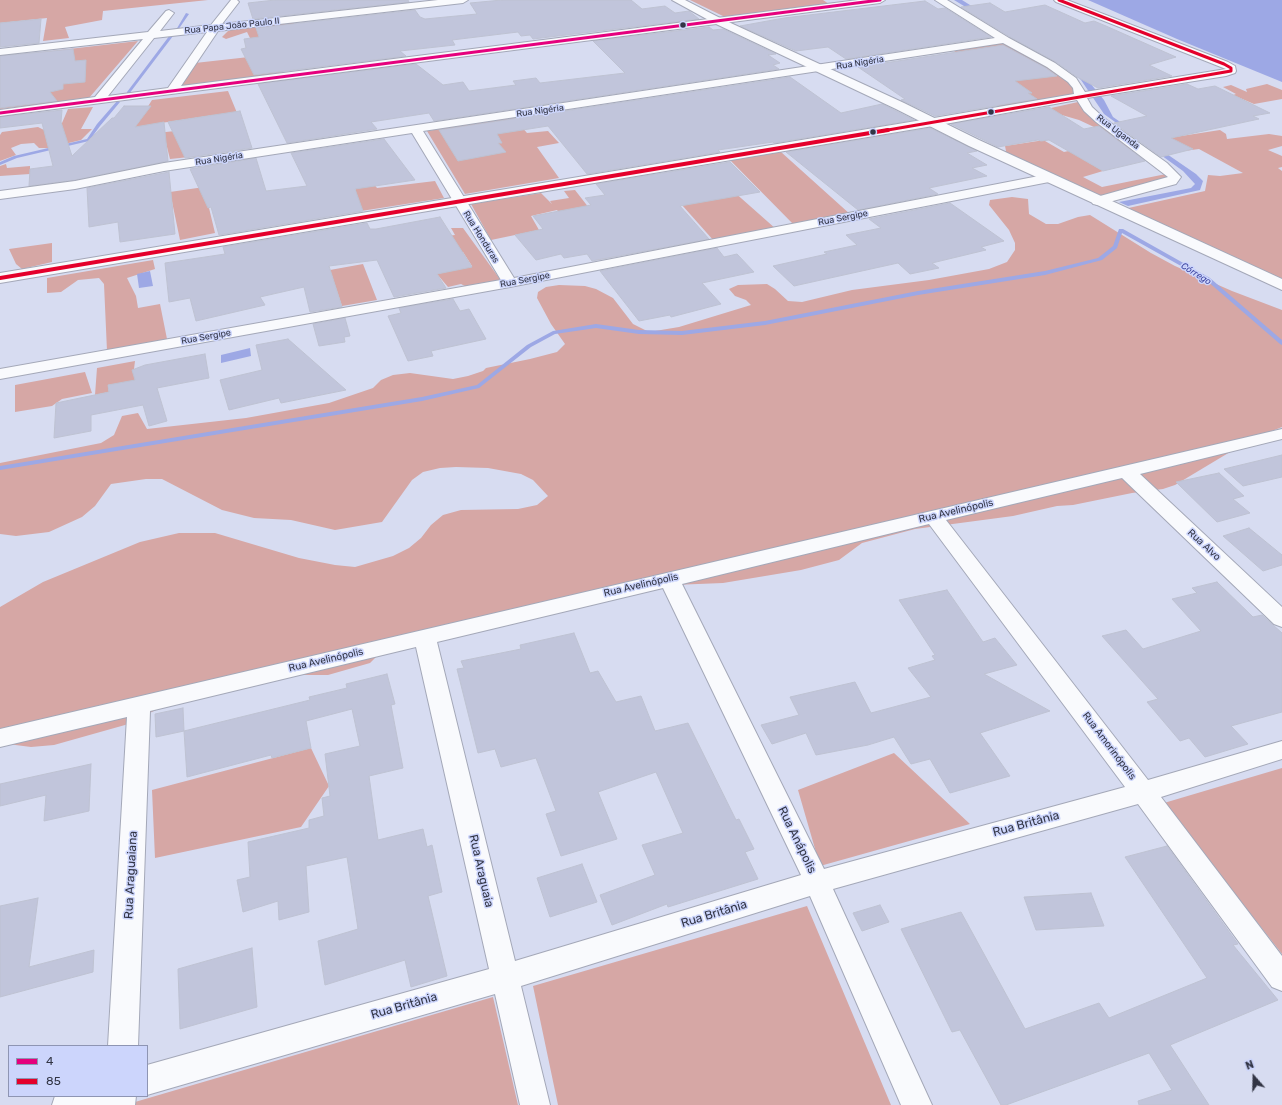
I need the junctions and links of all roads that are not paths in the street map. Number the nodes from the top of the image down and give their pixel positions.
1 (463, 0) edge
2 (677, 0) edge
3 (880, 0) edge
4 (940, 0) edge
5 (1060, 0) edge
6 (234, 2) dead end
7 (169, 13) dead end
8 (718, 21) junction
9 (215, 28) junction
10 (152, 34) junction
11 (1005, 40) junction
12 (0, 52) edge
13 (821, 69) junction
14 (172, 91) junction
15 (1085, 95) junction
16 (99, 100) junction
17 (0, 113) edge
18 (934, 122) junction
19 (416, 130) junction
20 (1049, 178) junction
21 (0, 195) edge
22 (458, 201) junction
23 (1098, 201) junction
24 (0, 278) edge
25 (510, 283) junction
26 (1282, 285) edge
27 (0, 374) edge
28 (1282, 434) edge
29 (1126, 471) junction
30 (933, 516) junction
31 (669, 579) junction
32 (1282, 619) edge
33 (426, 637) junction
34 (139, 705) junction
35 (0, 738) edge
36 (1282, 750) edge
37 (1144, 792) junction
38 (817, 882) junction
39 (506, 977) junction
40 (1282, 978) edge
41 (123, 1045) edge
42 (148, 1080) edge
43 (91, 1097) edge
44 (67, 1105) edge
45 (535, 1105) edge
46 (917, 1105) edge

1 - 9 street, Rua Papa João Paulo II
2 - 8 street
3 - 8 street
4 - 11 street, Rua Uganda
5 - 15 street
6 - 9 street
7 - 10 street
8 - 13 street
8 - 14 street
9 - 10 street, Rua Papa João Paulo II
9 - 14 street
10 - 12 street, Rua Papa João Paulo II
10 - 16 street
11 - 13 street, Rua Nigéria
11 - 15 street, Rua Uganda
13 - 18 street
13 - 19 street, Rua Nigéria
14 - 16 street
15 - 18 street
15 - 23 street, Rua Uganda
16 - 17 street
18 - 20 street
18 - 22 street
19 - 21 street, Rua Nigéria
19 - 22 street, Rua Honduras
20 - 23 street
20 - 25 street, Rua Sergipe
22 - 24 street
22 - 25 street, Rua Honduras
23 - 26 street
25 - 27 street, Rua Sergipe
28 - 29 street, Rua Avelinópolis
29 - 30 street, Rua Avelinópolis
29 - 32 street, Rua Alvo
30 - 31 street, Rua Avelinópolis
30 - 37 street, Rua Amorinópolis
31 - 33 street, Rua Avelinópolis
31 - 38 street, Rua Anápolis
33 - 34 street, Rua Avelinópolis
33 - 39 street, Rua Araguaia
34 - 35 street, Rua Avelinópolis
34 - 41 street, Rua Araguaiana
36 - 37 street, Rua Britânia
37 - 38 street, Rua Britânia
37 - 40 street, Rua Amorinópolis
38 - 39 street, Rua Britânia
38 - 46 street, Rua Anápolis
39 - 42 street, Rua Britânia
39 - 45 street, Rua Araguaia
43 - 44 street

